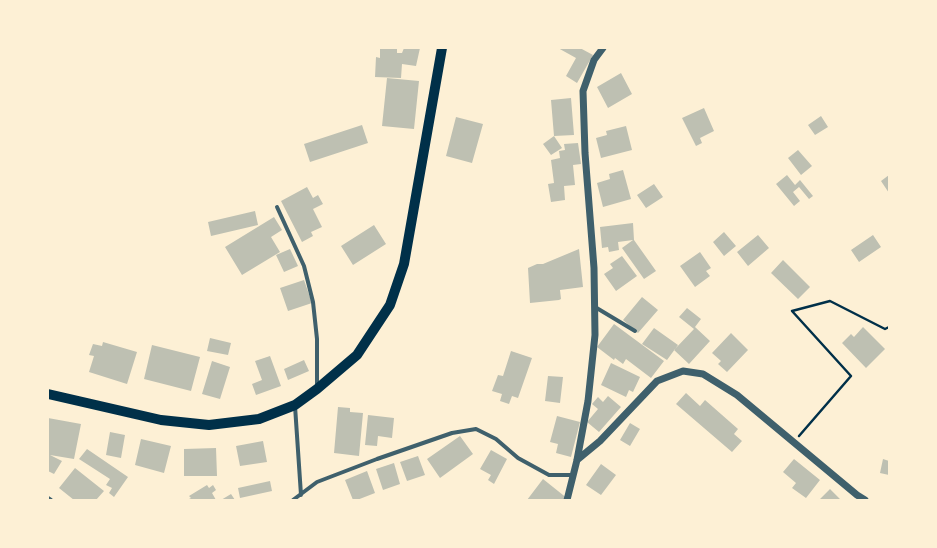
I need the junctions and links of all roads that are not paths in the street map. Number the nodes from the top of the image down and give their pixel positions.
1 (442, 48) edge
2 (603, 48) edge
3 (277, 207) dead end
4 (594, 307) junction
5 (635, 331) dead end
6 (317, 389) junction
7 (48, 394) edge
8 (295, 405) junction
9 (577, 460) junction
10 (573, 475) junction
11 (300, 495) junction
12 (48, 498) edge
13 (855, 498) edge
14 (51, 500) edge
15 (293, 500) edge
16 (567, 500) edge
17 (865, 500) edge

1 - 6 main road
2 - 4 street
3 - 6 street
4 - 5 street
4 - 9 street
6 - 8 main road
7 - 8 main road
8 - 11 street
9 - 10 street
9 - 13 street
10 - 11 street
10 - 16 street
11 - 15 street
12 - 14 street
13 - 17 street

